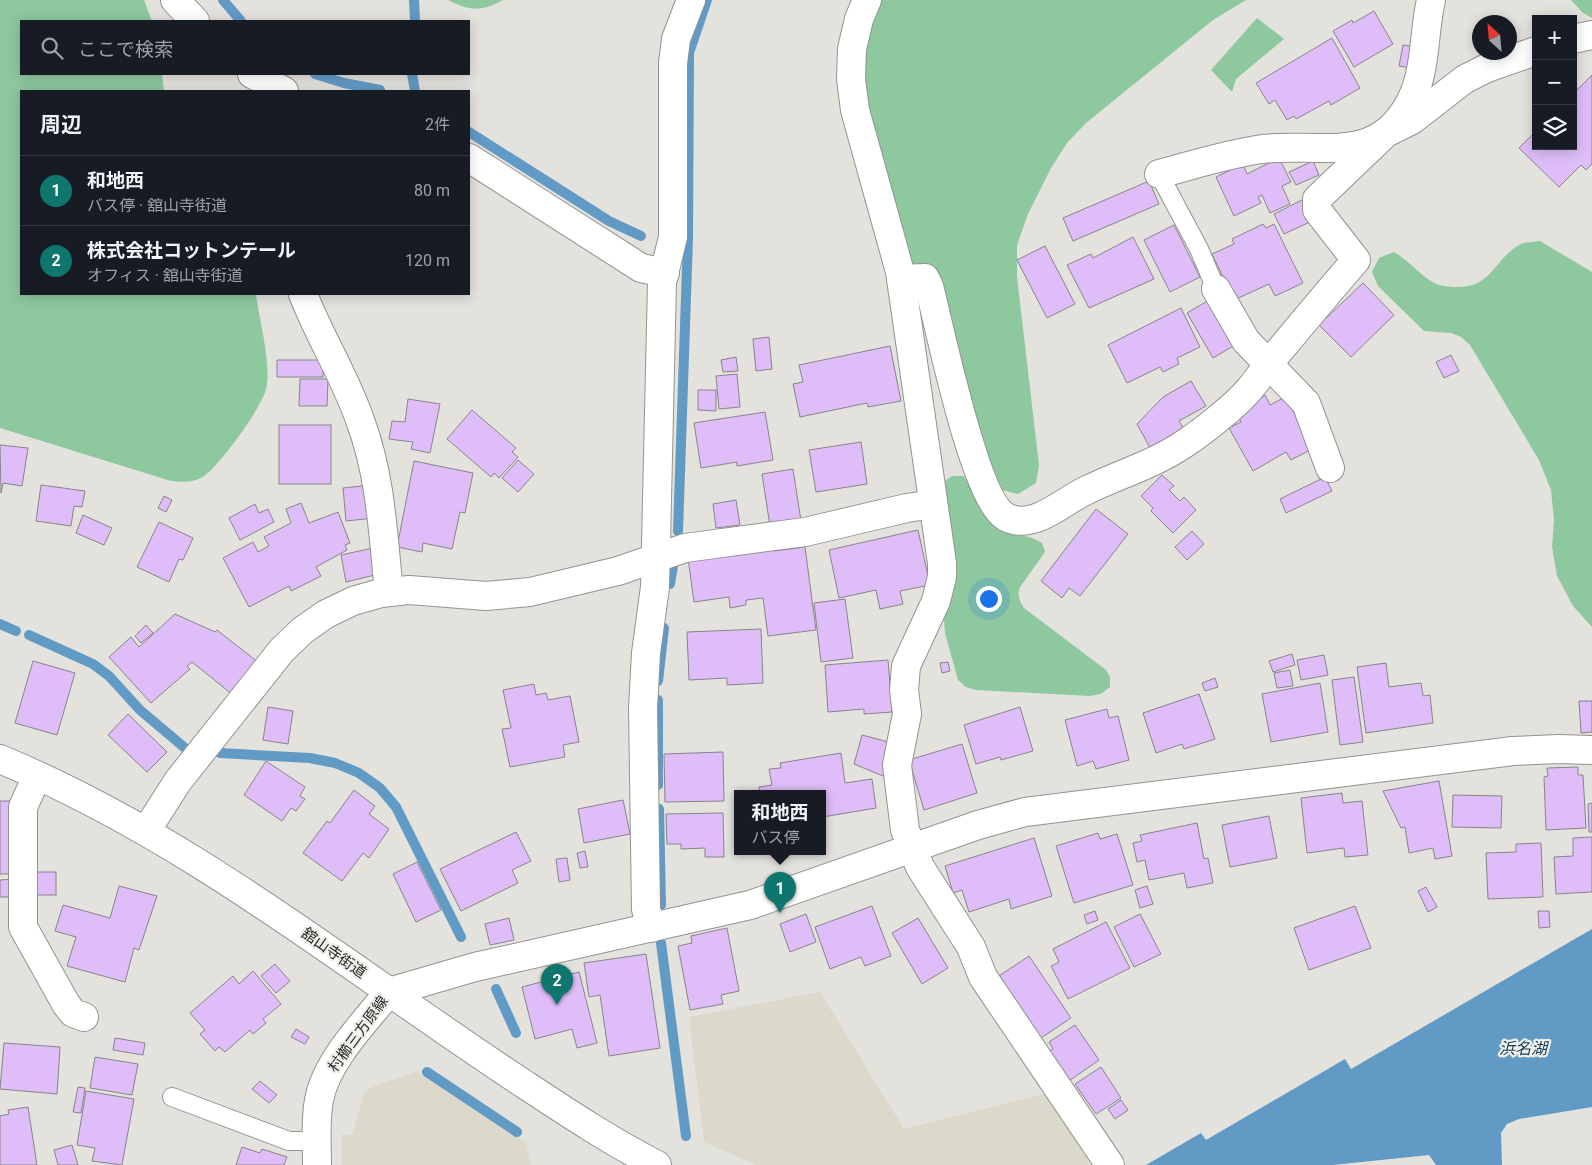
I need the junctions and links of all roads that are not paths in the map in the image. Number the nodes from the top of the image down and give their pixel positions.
1 (175, 0) edge
2 (691, 0) edge
3 (867, 0) edge
4 (1431, 0) edge
5 (194, 20) edge
6 (1592, 35) edge
7 (1577, 38) edge
8 (1532, 52) edge
9 (254, 75) edge
10 (282, 90) edge
11 (1386, 133) junction
12 (470, 159) edge
13 (1159, 174) joint
14 (664, 273) junction
15 (901, 279) junction
16 (1216, 289) joint
17 (303, 295) edge
18 (1268, 364) junction
19 (1330, 468) dead end
20 (934, 504) junction
21 (656, 558) junction
22 (389, 592) junction
23 (1592, 750) edge
24 (0, 759) edge
25 (37, 776) junction
26 (146, 831) junction
27 (912, 848) junction
28 (650, 928) junction
29 (389, 992) junction
30 (84, 1017) dead end
31 (172, 1097) dead end
32 (317, 1153) edge
33 (657, 1165) edge
34 (1110, 1165) edge

1 - 5 street
2 - 14 street
3 - 15 street
4 - 11 street
6 - 7 street
8 - 11 street
9 - 10 street
11 - 13 street
11 - 18 street
12 - 14 street
13 - 16 lane
14 - 21 street
15 - 18 street
15 - 20 street
16 - 18 street
17 - 22 street
18 - 19 street
20 - 21 street
20 - 27 street
21 - 22 street
21 - 28 street
22 - 26 street
23 - 27 street
24 - 25 street, 舘山寺街道
25 - 26 street, 舘山寺街道
25 - 30 street
26 - 29 street, 舘山寺街道
27 - 28 street
27 - 34 street
28 - 29 street
29 - 32 street, 村櫛三方原線
29 - 33 street, 舘山寺街道
31 - 32 lane

